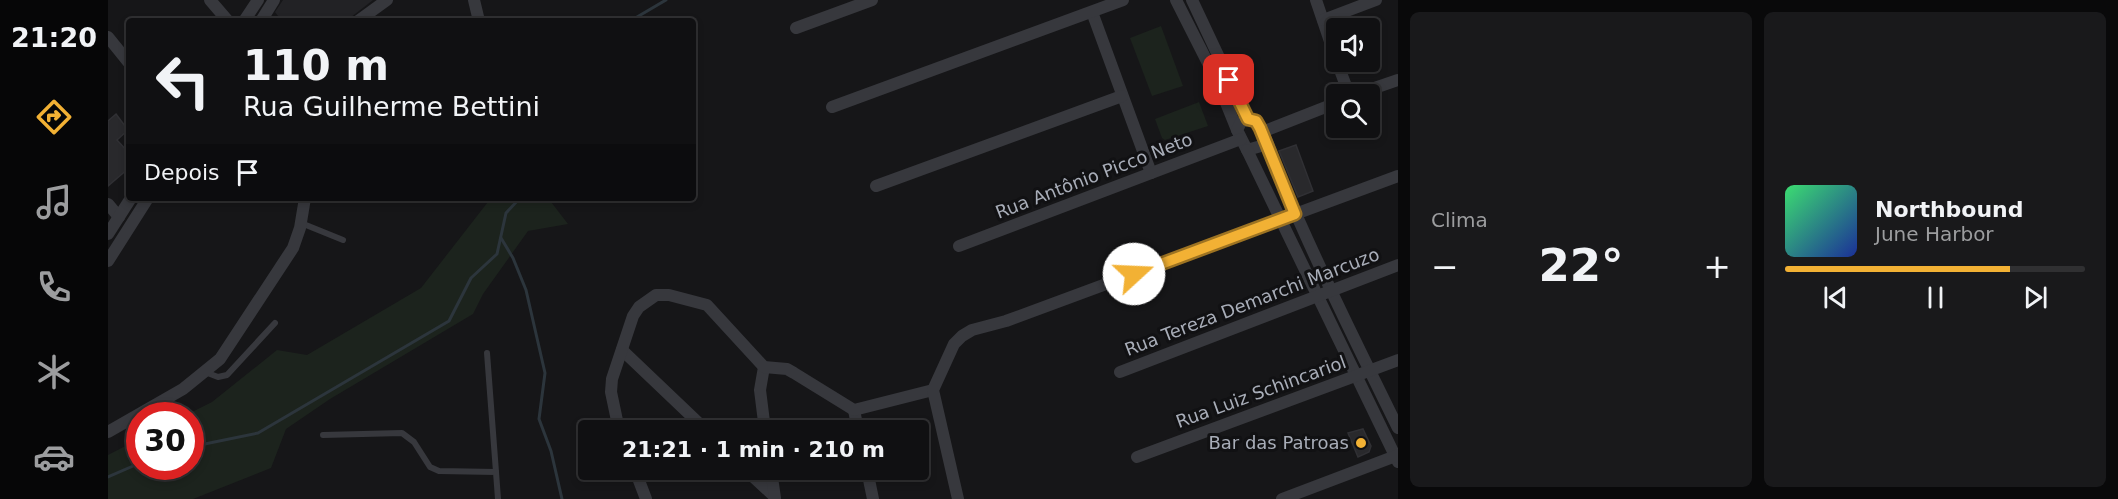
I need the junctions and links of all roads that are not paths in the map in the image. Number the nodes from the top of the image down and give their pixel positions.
1 (210, 0) edge
2 (258, 0) edge
3 (274, 0) edge
4 (387, 0) edge
5 (474, 0) edge
6 (872, 0) edge
7 (1123, 0) edge
8 (1176, 0) edge
9 (1192, 0) edge
10 (1316, 0) edge
11 (1376, 0) edge
12 (1092, 12) junction
13 (225, 18) edge
14 (246, 18) edge
15 (263, 18) edge
16 (362, 18) edge
17 (478, 18) edge
18 (1323, 20) junction
19 (796, 28) dead end
20 (1326, 29) edge
21 (108, 38) edge
22 (126, 59) edge
23 (1398, 80) edge
24 (1380, 86) edge
25 (1122, 96) junction
26 (832, 107) dead end
27 (1326, 107) edge
28 (1248, 119) junction
29 (1264, 136) junction
30 (1242, 140) junction
31 (1151, 173) junction
32 (1398, 176) edge
33 (876, 186) dead end
34 (129, 201) edge
35 (146, 201) edge
36 (304, 201) edge
37 (108, 204) edge
38 (1295, 214) junction
39 (119, 217) junction
40 (1282, 219) junction
41 (301, 222) junction
42 (108, 234) edge
43 (343, 240) dead end
44 (959, 246) dead end
45 (108, 261) edge
46 (1398, 266) edge
47 (1331, 289) junction
48 (1318, 294) junction
49 (275, 323) dead end
50 (622, 350) junction
51 (487, 353) dead end
52 (1398, 360) edge
53 (764, 367) junction
54 (1370, 371) junction
55 (205, 372) junction
56 (1120, 372) dead end
57 (1357, 376) junction
58 (933, 390) junction
59 (854, 410) junction
60 (617, 420) edge
61 (696, 420) edge
62 (764, 420) edge
63 (856, 420) edge
64 (1398, 428) edge
65 (108, 432) edge
66 (322, 435) dead end
67 (1137, 457) dead end
68 (1397, 458) edge
69 (496, 472) junction
70 (639, 480) edge
71 (756, 480) edge
72 (772, 480) edge
73 (869, 480) edge
74 (775, 498) edge
75 (498, 499) edge
76 (646, 499) edge
77 (873, 499) edge
78 (958, 499) edge
79 (1282, 499) edge

1 - 13 street
2 - 14 street
3 - 15 street
4 - 16 street
5 - 17 street
6 - 19 street
7 - 12 street
8 - 30 street
9 - 28 street
10 - 18 street
11 - 18 street
12 - 25 street
12 - 26 street
18 - 20 street
21 - 22 street
23 - 24 street
25 - 31 street
25 - 33 street
27 - 29 street
28 - 29 street
28 - 30 street
29 - 30 street, Rua Antônio Picco Neto
29 - 38 street
30 - 31 street, Rua Antônio Picco Neto
30 - 40 street
31 - 44 street, Rua Antônio Picco Neto
32 - 38 street
34 - 39 street
35 - 45 street
36 - 41 street
37 - 39 street
38 - 40 street
38 - 47 street
39 - 42 street
40 - 48 street
40 - 58 street
41 - 43 lane
41 - 55 street
46 - 47 street, Rua Tereza Demarchi Marcuzo
47 - 48 street, Rua Tereza Demarchi Marcuzo
47 - 54 street
48 - 56 street, Rua Tereza Demarchi Marcuzo
48 - 57 street
49 - 55 lane
50 - 53 street
50 - 60 street
50 - 61 street
51 - 69 lane
52 - 54 street, Rua Luiz Schincariol
53 - 59 street
53 - 62 street
54 - 57 street, Rua Luiz Schincariol
54 - 64 street
55 - 65 street
57 - 67 street, Rua Luiz Schincariol
57 - 68 street
58 - 59 street
58 - 78 street
59 - 63 street
66 - 69 lane
68 - 79 street
69 - 75 lane
70 - 76 street
71 - 74 street
72 - 74 street
73 - 77 street

